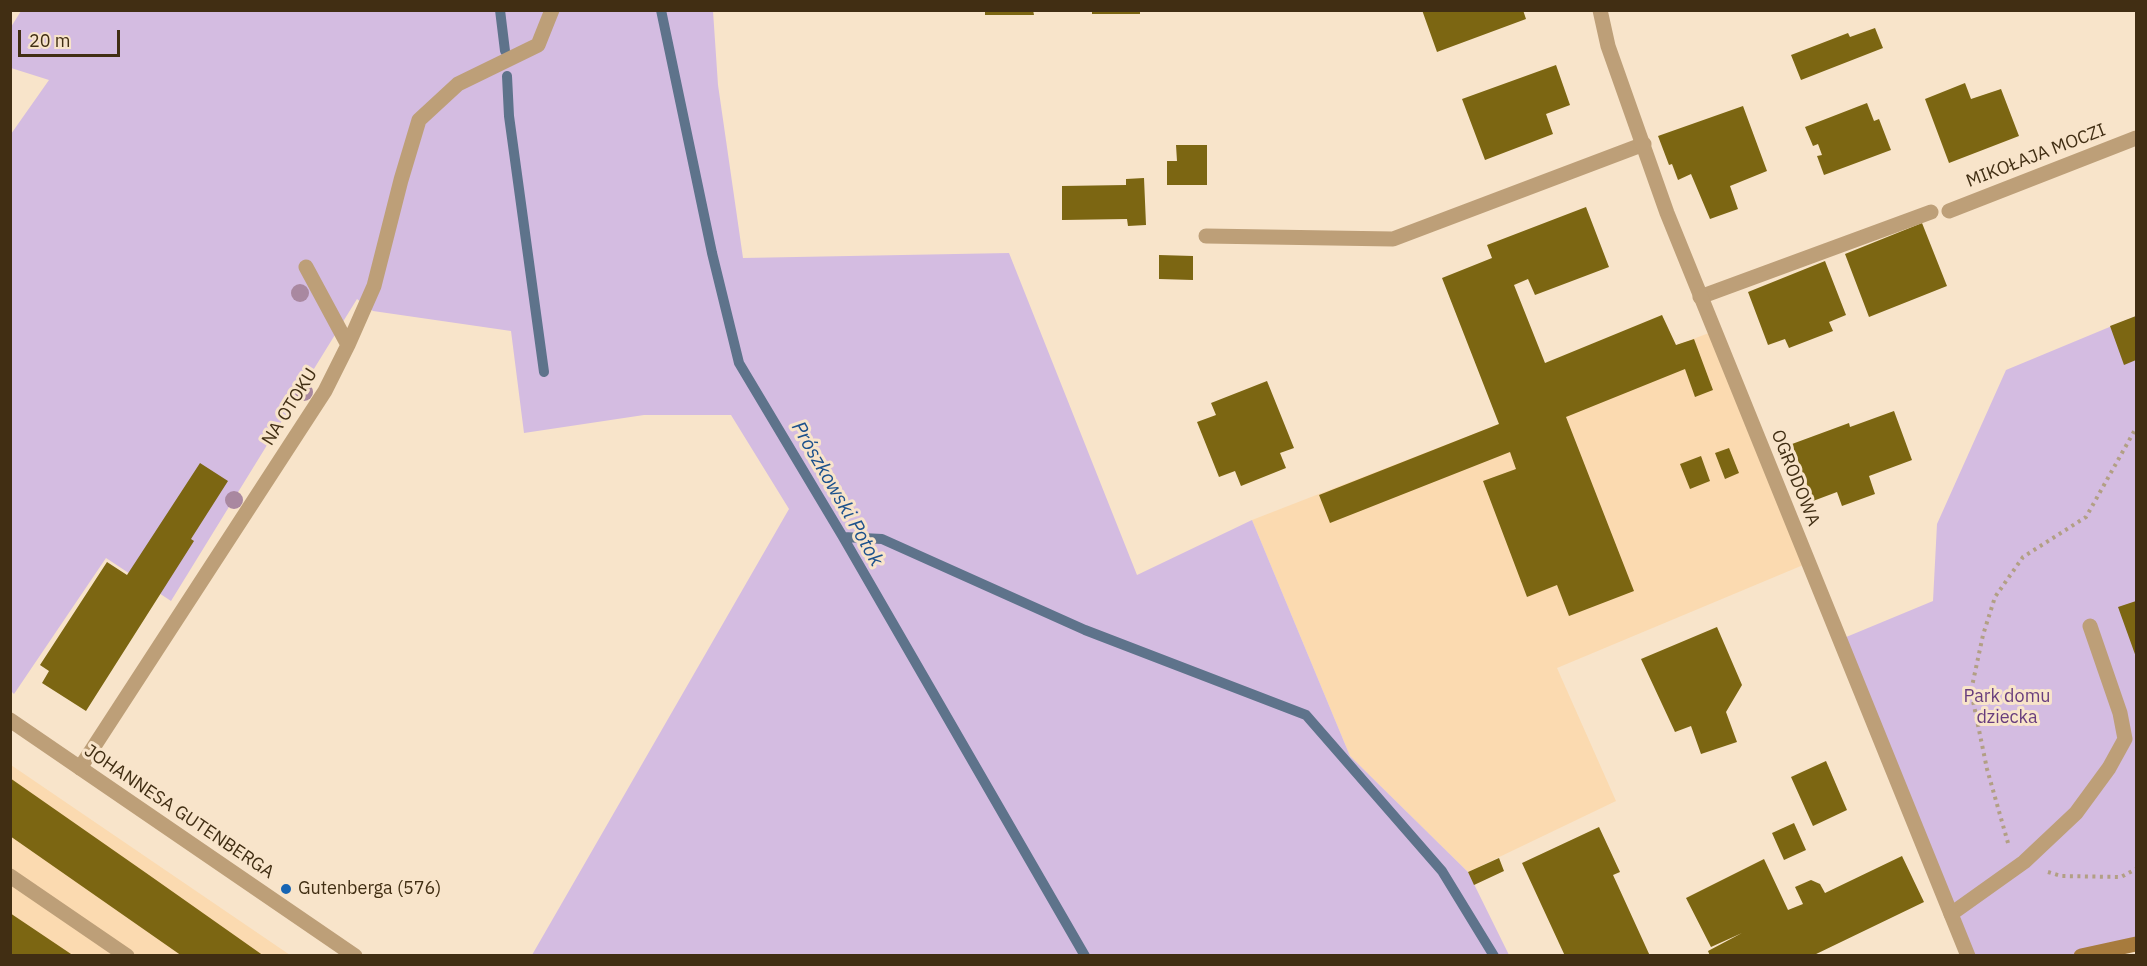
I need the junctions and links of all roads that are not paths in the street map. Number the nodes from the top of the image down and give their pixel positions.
1 (552, 10) edge
2 (1600, 10) edge
3 (2136, 138) edge
4 (1644, 144) junction
5 (1949, 211) dead end
6 (1931, 212) dead end
7 (1206, 236) dead end
8 (306, 267) dead end
9 (1700, 297) junction
10 (348, 345) junction
11 (2090, 626) dead end
12 (10, 720) edge
13 (80, 768) junction
14 (10, 876) edge
15 (1951, 914) junction
16 (2136, 944) edge
17 (352, 955) edge
18 (127, 956) edge
19 (1968, 956) edge
20 (2081, 956) edge

1 - 10 street, NA OTOKU
2 - 4 street, OGRODOWA
3 - 5 street, MIKOŁAJA MOCZI
4 - 7 street
4 - 9 street, OGRODOWA
6 - 9 street
8 - 10 street
9 - 15 street, OGRODOWA
10 - 13 street, NA OTOKU
11 - 15 street
12 - 13 street, JOHANNESA GUTENBERGA
13 - 17 street, JOHANNESA GUTENBERGA
14 - 18 street
15 - 19 street, OGRODOWA
16 - 20 street

